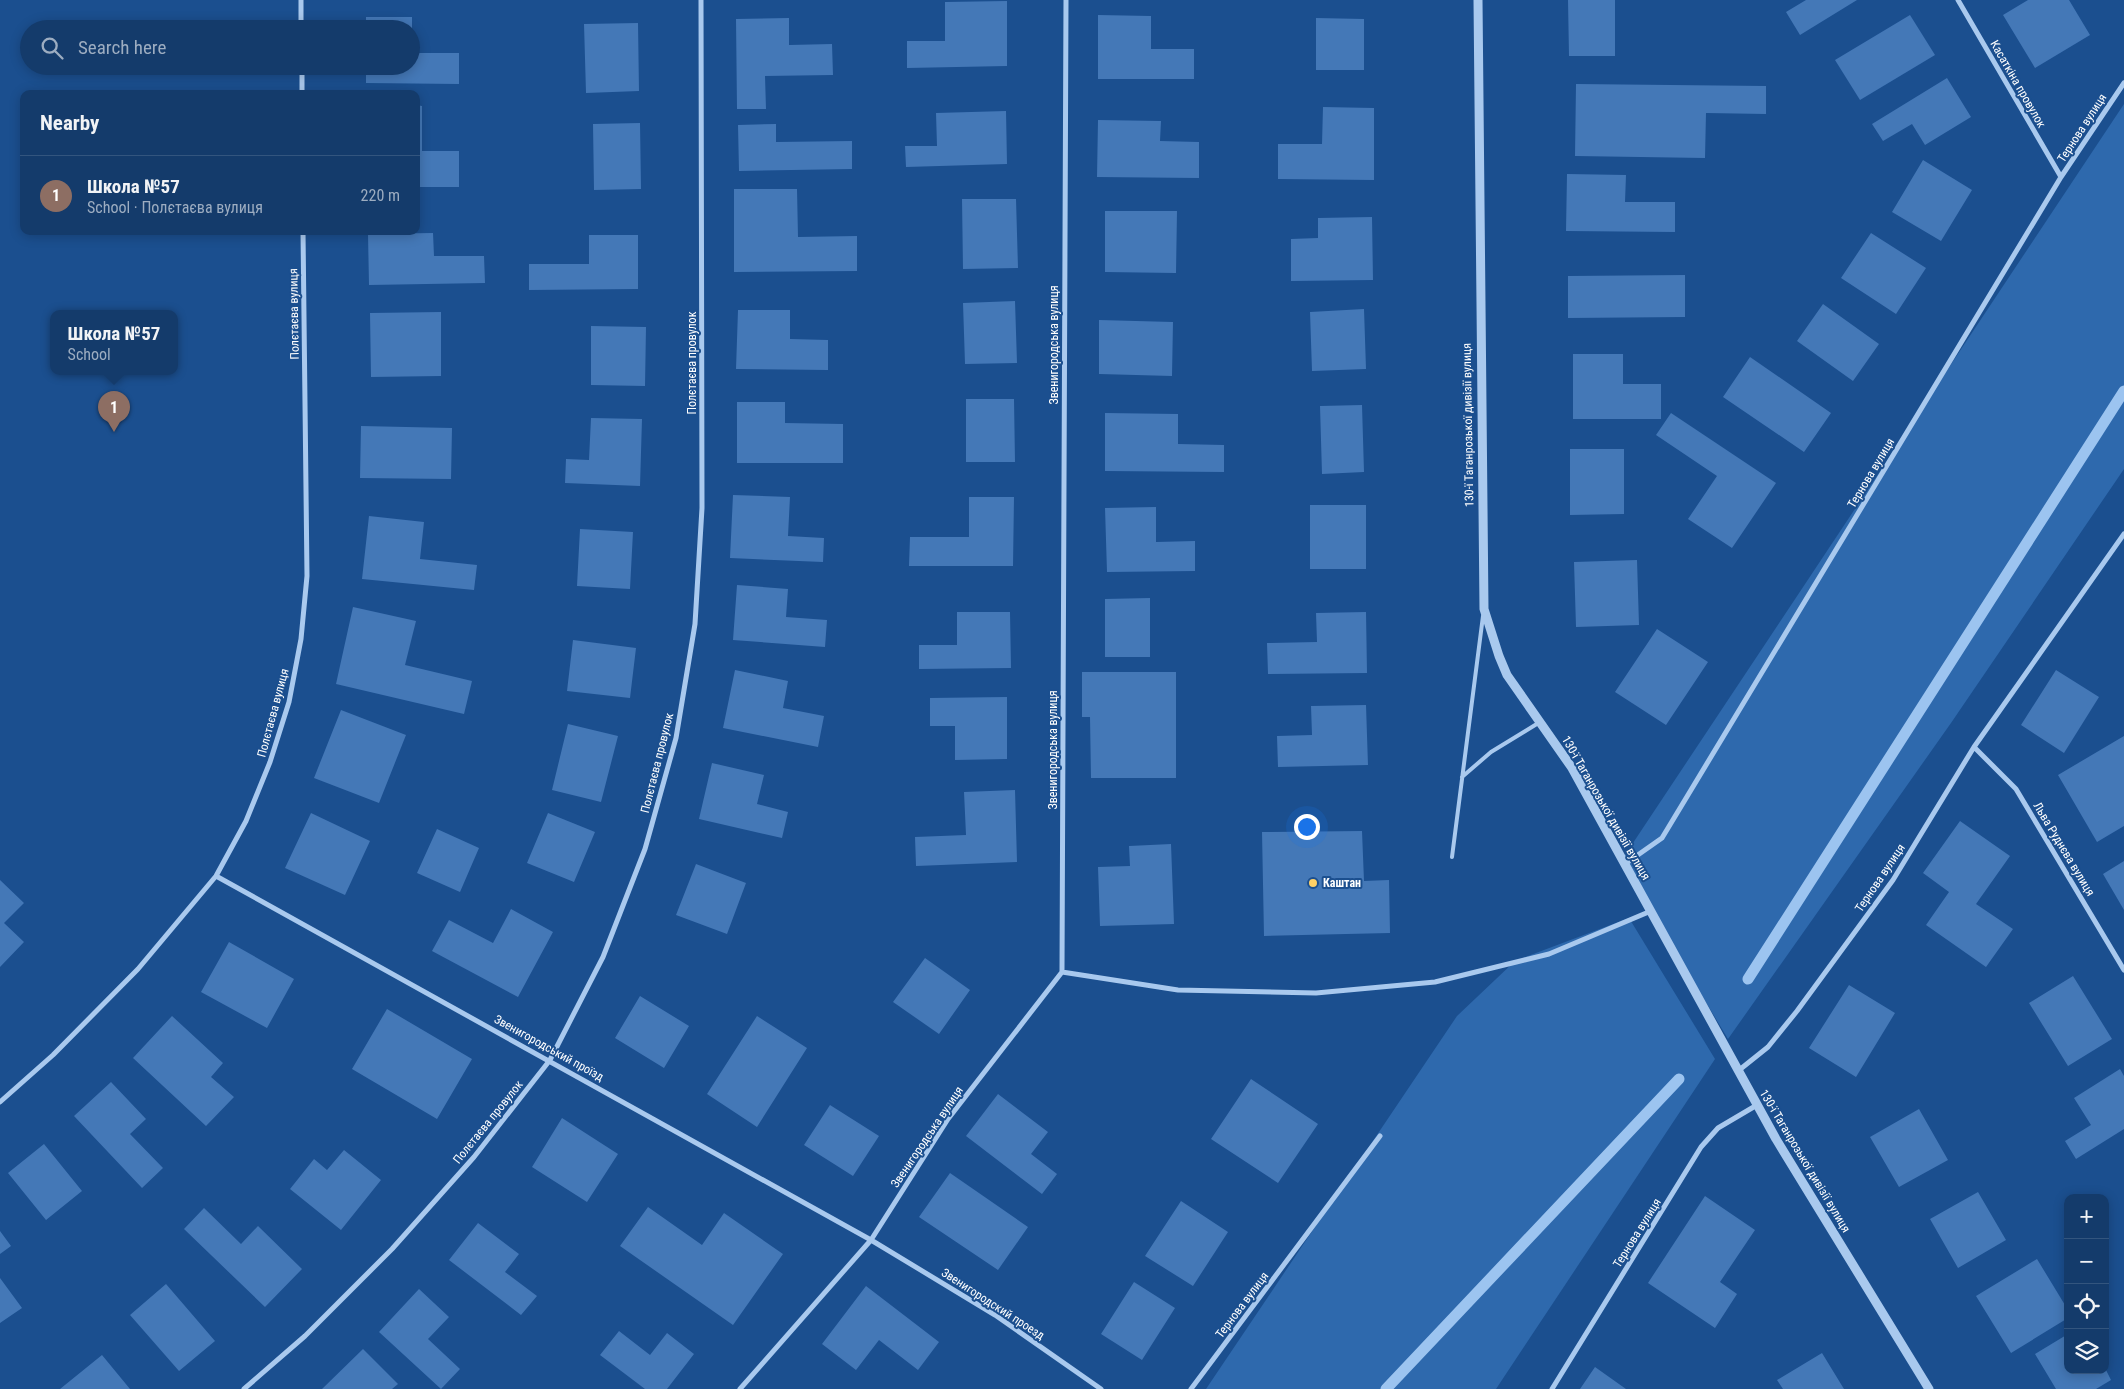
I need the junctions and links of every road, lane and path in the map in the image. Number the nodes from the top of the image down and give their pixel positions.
1 (301, 0) edge
2 (701, 0) edge
3 (1066, 0) edge
4 (1478, 0) edge
5 (1958, 0) edge
6 (301, 20) edge
7 (302, 75) edge
8 (2124, 82) edge
9 (302, 90) edge
10 (2062, 177) junction
11 (303, 235) edge
12 (2124, 534) edge
13 (1484, 609) junction
14 (1541, 721) junction
15 (1974, 747) junction
16 (1462, 777) junction
17 (1452, 857) dead end
18 (1625, 864) junction
19 (216, 876) junction
20 (1650, 911) junction
21 (2124, 970) edge
22 (1062, 972) junction
23 (550, 1060) junction
24 (1738, 1071) junction
25 (0, 1102) edge
26 (1757, 1105) junction
27 (1380, 1136) dead end
28 (871, 1240) junction
29 (244, 1389) edge
30 (740, 1389) edge
31 (1101, 1389) edge
32 (1191, 1389) edge
33 (1552, 1389) edge
34 (1928, 1389) edge

1 - 6 street
2 - 23 street, Полєтаєва провулок
3 - 22 street, Звенигородська вулиця
4 - 13 street, 130-ї Таганрозької дивізії вулиця
5 - 10 street, Касаткіна провулок
7 - 9 street
8 - 10 street, Тернова вулиця
10 - 18 street, Тернова вулиця
11 - 19 street, Полєтаєва вулиця
12 - 15 street, Тернова вулиця
13 - 14 street, 130-ї Таганрозької дивізії вулиця
13 - 16 lane
14 - 16 lane
14 - 18 street, 130-ї Таганрозької дивізії вулиця
15 - 21 street, Льва Руднєва вулиця
15 - 24 street, Тернова вулиця
16 - 17 lane
18 - 20 street, 130-ї Таганрозької дивізії вулиця
19 - 23 street, Звенигородський проїзд
19 - 25 street, Полєтаєва вулиця
20 - 22 street
20 - 24 street, 130-ї Таганрозької дивізії вулиця
22 - 28 street, Звенигородська вулиця
23 - 28 street, Звенигородський проїзд
23 - 29 street, Полєтаєва провулок
24 - 26 street, 130-ї Таганрозької дивізії вулиця
26 - 33 street, Тернова вулиця
26 - 34 street, 130-ї Таганрозької дивізії вулиця
27 - 32 street, Тернова вулиця
28 - 30 street, Звенигородська вулиця
28 - 31 street, Звенигородский проезд

